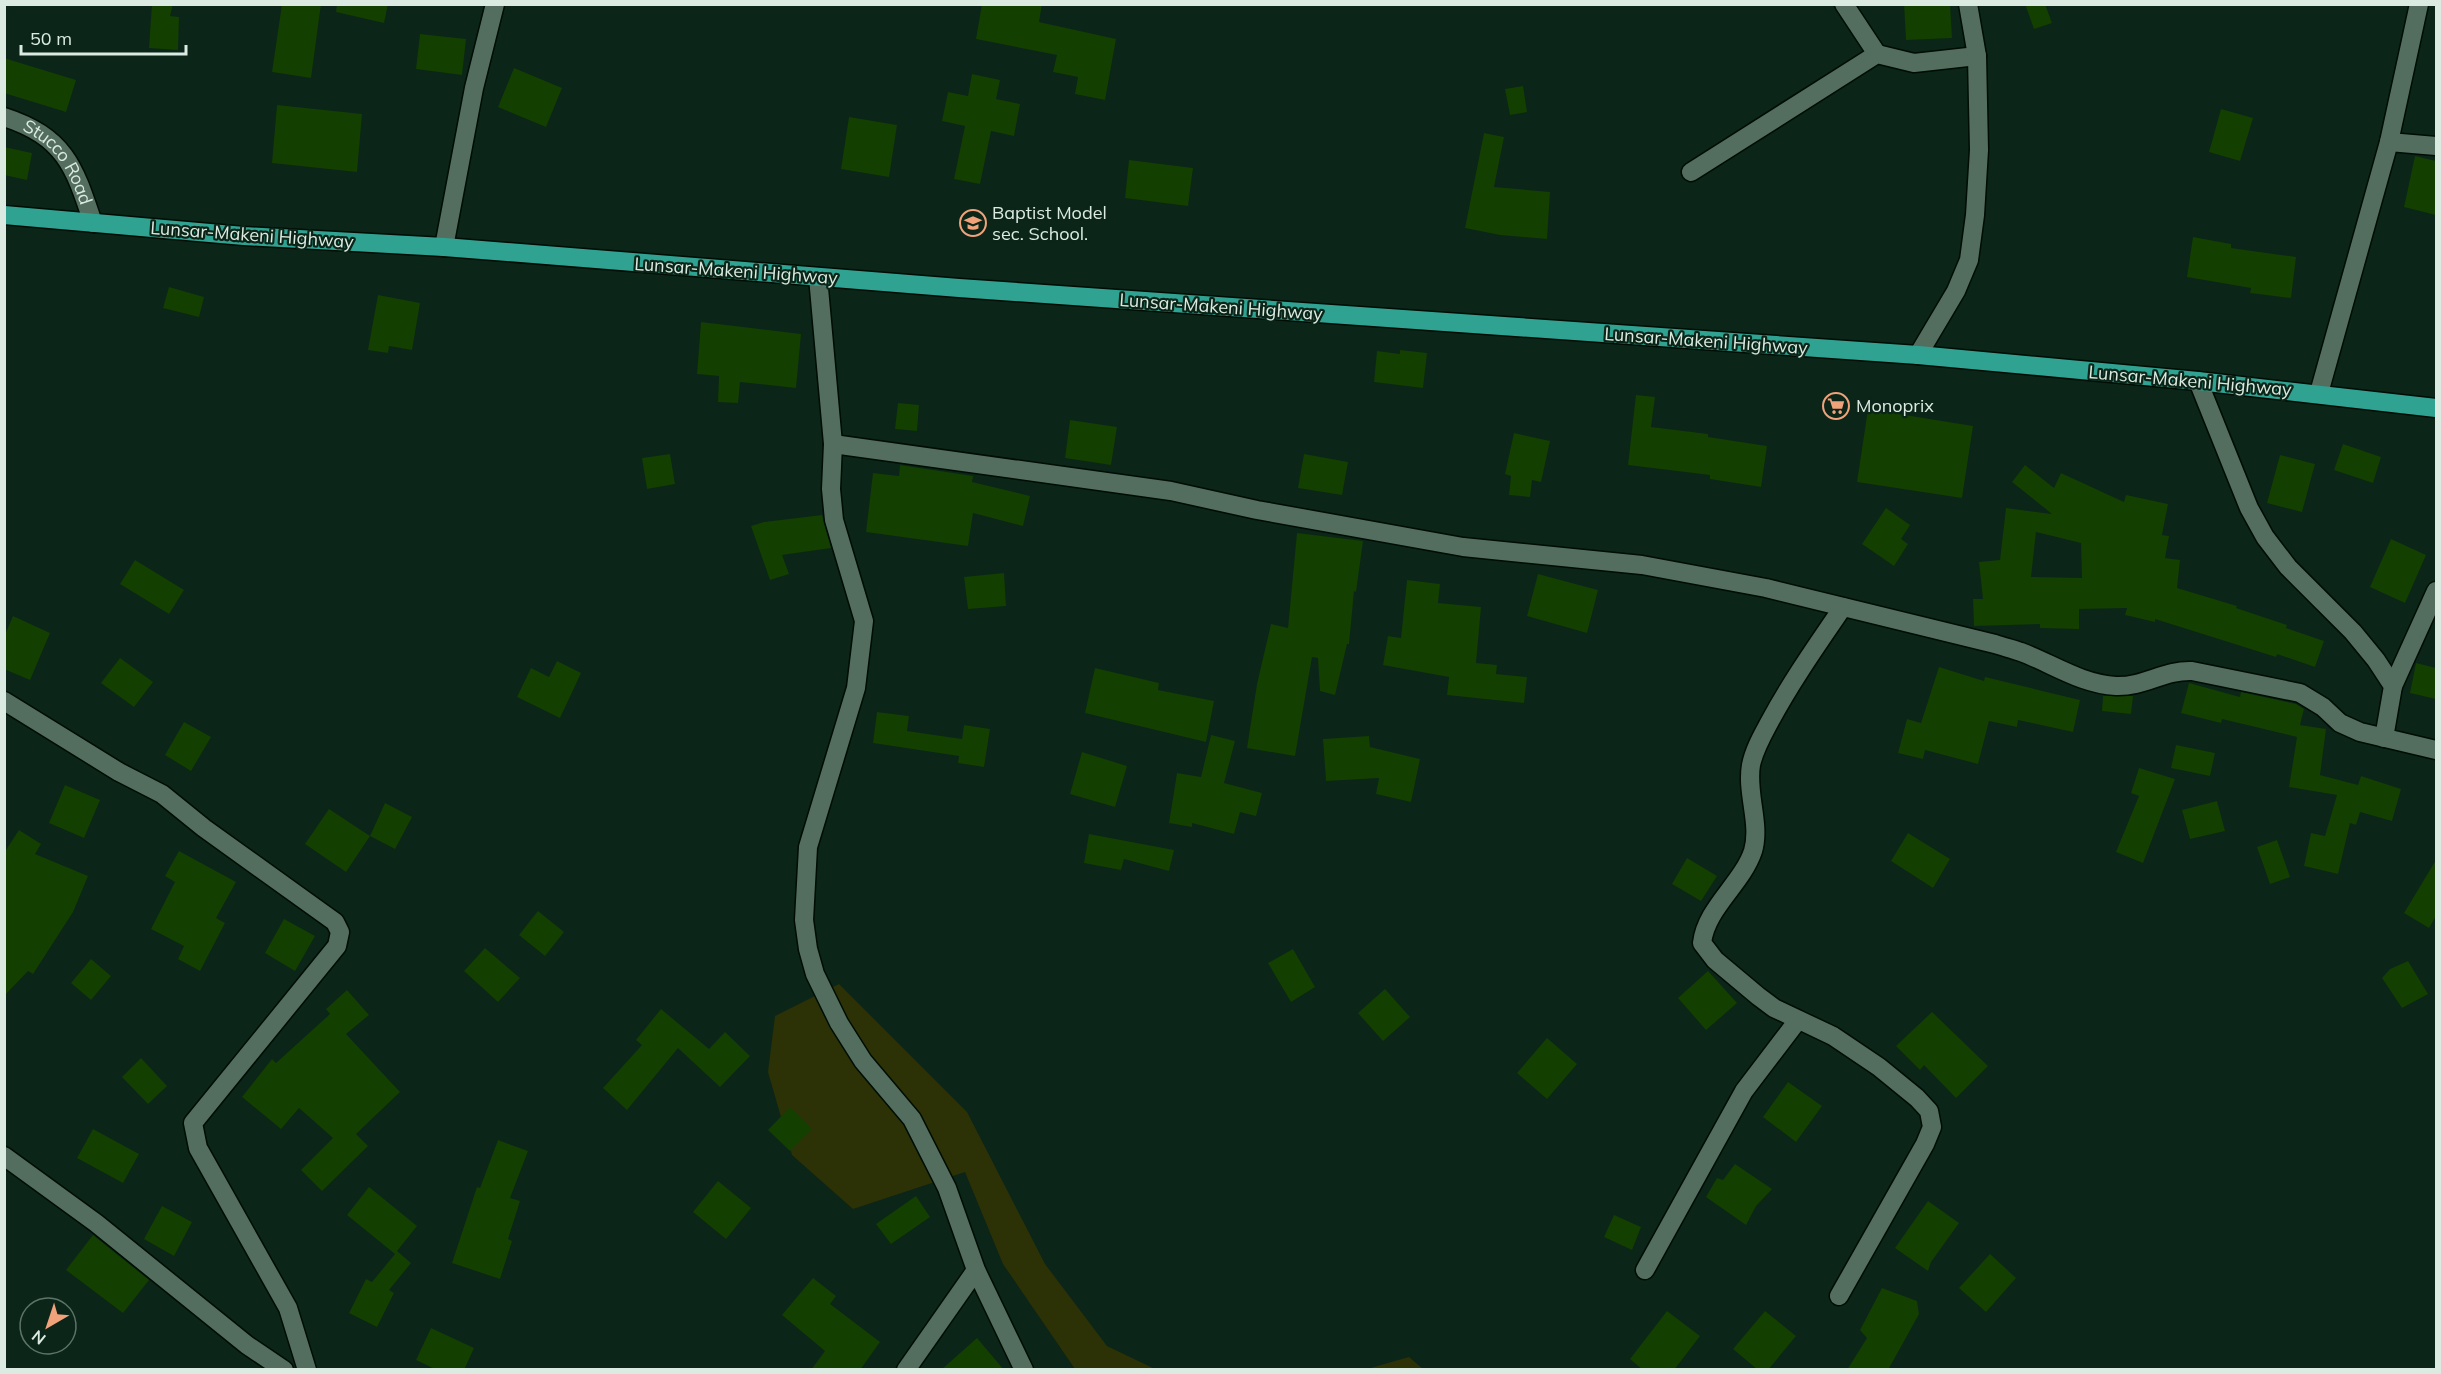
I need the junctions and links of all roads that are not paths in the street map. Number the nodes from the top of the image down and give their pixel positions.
1 (495, 4) edge
2 (1844, 4) edge
3 (1968, 4) edge
4 (2419, 4) edge
5 (1877, 54) junction
6 (1977, 56) junction
7 (4, 117) edge
8 (2389, 142) junction
9 (2436, 146) edge
10 (1690, 172) dead end
11 (4, 215) edge
12 (93, 222) junction
13 (444, 247) junction
14 (818, 277) junction
15 (1918, 355) junction
16 (2198, 381) junction
17 (2319, 393) junction
18 (2436, 408) edge
19 (832, 444) junction
20 (2436, 591) edge
21 (1843, 606) junction
22 (2393, 686) junction
23 (4, 701) edge
24 (2384, 738) junction
25 (2436, 750) edge
26 (1798, 1020) junction
27 (4, 1156) edge
28 (976, 1270) junction
29 (1645, 1270) dead end
30 (1839, 1296) dead end
31 (284, 1370) edge
32 (307, 1370) edge
33 (906, 1370) edge
34 (1023, 1370) edge

1 - 13 street
2 - 5 street
3 - 6 street
4 - 8 street
5 - 6 street
5 - 10 street
6 - 15 street
7 - 12 street, Stucco Road
8 - 9 street
8 - 17 street
11 - 12 main road, Lunsar-Makeni Highway
12 - 13 main road, Lunsar-Makeni Highway
13 - 14 main road, Lunsar-Makeni Highway
14 - 15 main road, Lunsar-Makeni Highway
14 - 19 street
15 - 16 main road, Lunsar-Makeni Highway
16 - 17 main road, Lunsar-Makeni Highway
16 - 22 street
17 - 18 main road, Lunsar-Makeni Highway
19 - 21 street
19 - 28 street
20 - 22 street
21 - 24 street
21 - 26 street
22 - 24 street
23 - 32 street
24 - 25 street
26 - 29 street
26 - 30 street
27 - 31 street
28 - 33 street
28 - 34 street

